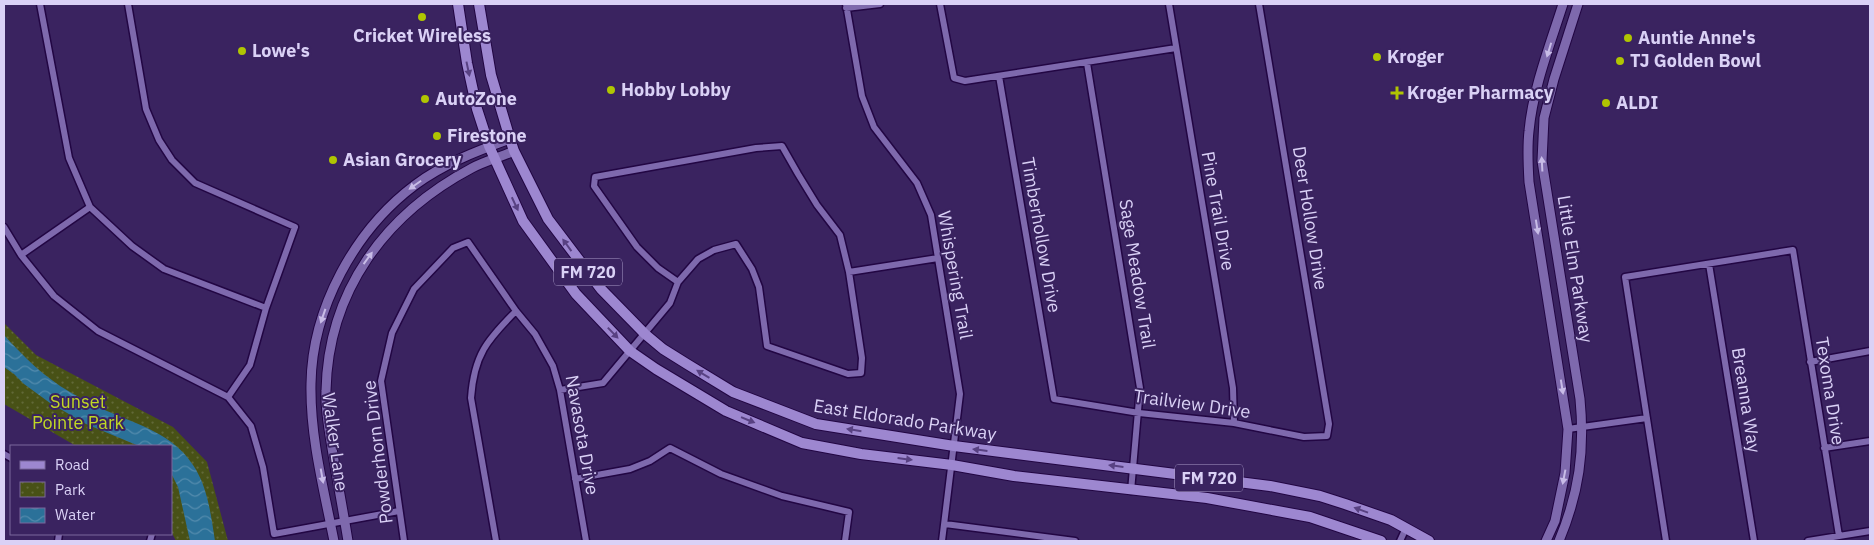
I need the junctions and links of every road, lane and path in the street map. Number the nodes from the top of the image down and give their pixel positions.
1 (40, 4) edge
2 (128, 4) edge
3 (458, 4) edge
4 (480, 4) edge
5 (880, 4) edge
6 (940, 4) edge
7 (1169, 4) edge
8 (1259, 4) edge
9 (1563, 4) edge
10 (1578, 4) edge
11 (846, 6) edge
12 (1176, 48) junction
13 (1086, 62) junction
14 (999, 76) junction
15 (510, 139) junction
16 (489, 146) junction
17 (514, 151) junction
18 (495, 160) junction
19 (1547, 202) junction
20 (1534, 205) junction
21 (90, 207) junction
22 (4, 227) edge
23 (468, 242) joint
24 (21, 255) junction
25 (938, 258) junction
26 (1708, 264) junction
27 (849, 272) junction
28 (678, 282) junction
29 (266, 308) junction
30 (516, 311) junction
31 (645, 334) junction
32 (630, 351) junction
33 (1870, 351) edge
34 (1810, 362) junction
35 (560, 390) junction
36 (228, 396) junction
37 (1054, 399) joint
38 (1139, 412) junction
39 (1646, 418) junction
40 (1234, 423) junction
41 (1582, 427) junction
42 (1568, 428) junction
43 (1327, 436) joint
44 (1870, 441) edge
45 (954, 446) junction
46 (1824, 448) junction
47 (952, 465) junction
48 (1133, 468) junction
49 (575, 479) junction
50 (1131, 491) junction
51 (400, 511) junction
52 (345, 521) junction
53 (331, 523) junction
54 (945, 524) junction
55 (1406, 528) junction
56 (1870, 531) edge
57 (1839, 536) junction
58 (334, 541) edge
59 (348, 541) edge
60 (404, 541) edge
61 (496, 541) edge
62 (586, 541) edge
63 (845, 541) edge
64 (942, 541) edge
65 (1075, 541) edge
66 (1381, 541) edge
67 (1400, 541) edge
68 (1429, 541) edge
69 (1546, 541) edge
70 (1559, 541) edge
71 (1666, 541) edge
72 (1754, 541) edge
73 (1808, 541) edge

1 - 21 street
2 - 29 street
3 -> 16 main road, East Eldorado Parkway
4 - 15 main road, East Eldorado Parkway / FM 720
5 - 11 street
6 - 14 street
7 - 12 street, Pine Trail Drive
8 - 43 street, Deer Hollow Drive
9 -> 20 main road, Little Elm Parkway
19 -> 10 main road, Little Elm Parkway
11 - 25 street, Whispering Trail
12 - 13 street
12 - 40 street, Pine Trail Drive
13 - 14 street
13 - 38 street, Sage Meadow Trail
14 - 37 street, Timberhollow Drive
15 - 16 main road, Walker Lane
15 - 17 main road, East Eldorado Parkway / FM 720
16 - 18 main road, East Eldorado Parkway
16 -> 53 main road, Walker Lane
17 - 18 main road, Walker Lane
31 -> 17 main road, East Eldorado Parkway / FM 720
18 -> 32 main road, East Eldorado Parkway
52 -> 18 main road, Walker Lane
19 - 20 main road
19 - 41 main road, Little Elm Parkway
20 -> 42 main road, Little Elm Parkway
21 - 24 street
21 - 29 street
22 - 24 street
23 - 30 street, Navasota Drive
23 - 51 street, Powderhorn Drive
24 - 36 street
25 - 27 street
25 - 45 street, Whispering Trail
26 - 34 street, Texoma Drive
26 - 39 street
26 - 72 street, Breanna Way
27 - 28 street
27 - 28 street
28 - 31 street
29 - 36 street
30 - 35 street, Navasota Drive
30 - 61 street
31 - 32 street
45 -> 31 main road, East Eldorado Parkway / FM 720
32 - 35 street
32 -> 47 main road, East Eldorado Parkway
33 - 34 street
34 - 46 street, Texoma Drive
35 - 49 street, Navasota Drive
36 - 53 street
37 - 38 street, Trailview Drive
38 - 40 street, Trailview Drive
38 - 48 street, Sage Meadow Trail
39 - 41 street
39 - 71 street
40 - 43 street, Trailview Drive
41 - 42 street
41 - 70 main road, Little Elm Parkway
42 -> 69 main road, Little Elm Parkway
44 - 46 street
45 - 47 street, Whispering Trail
48 -> 45 main road, East Eldorado Parkway / FM 720
46 - 57 street, Texoma Drive
47 - 50 main road, East Eldorado Parkway
47 - 54 street, Whispering Trail
48 - 50 street, Sage Meadow Trail
55 -> 48 main road, East Eldorado Parkway / FM 720
49 - 62 street, Navasota Drive
49 - 63 street
50 - 66 main road, East Eldorado Parkway
51 - 52 street
51 - 60 street, Powderhorn Drive
52 - 53 street
52 - 59 main road, Walker Lane
53 - 58 main road, Walker Lane
54 - 64 street, Whispering Trail
54 - 65 street
55 - 67 street
55 - 68 main road, East Eldorado Parkway / FM 720
56 - 57 street
57 - 73 street

